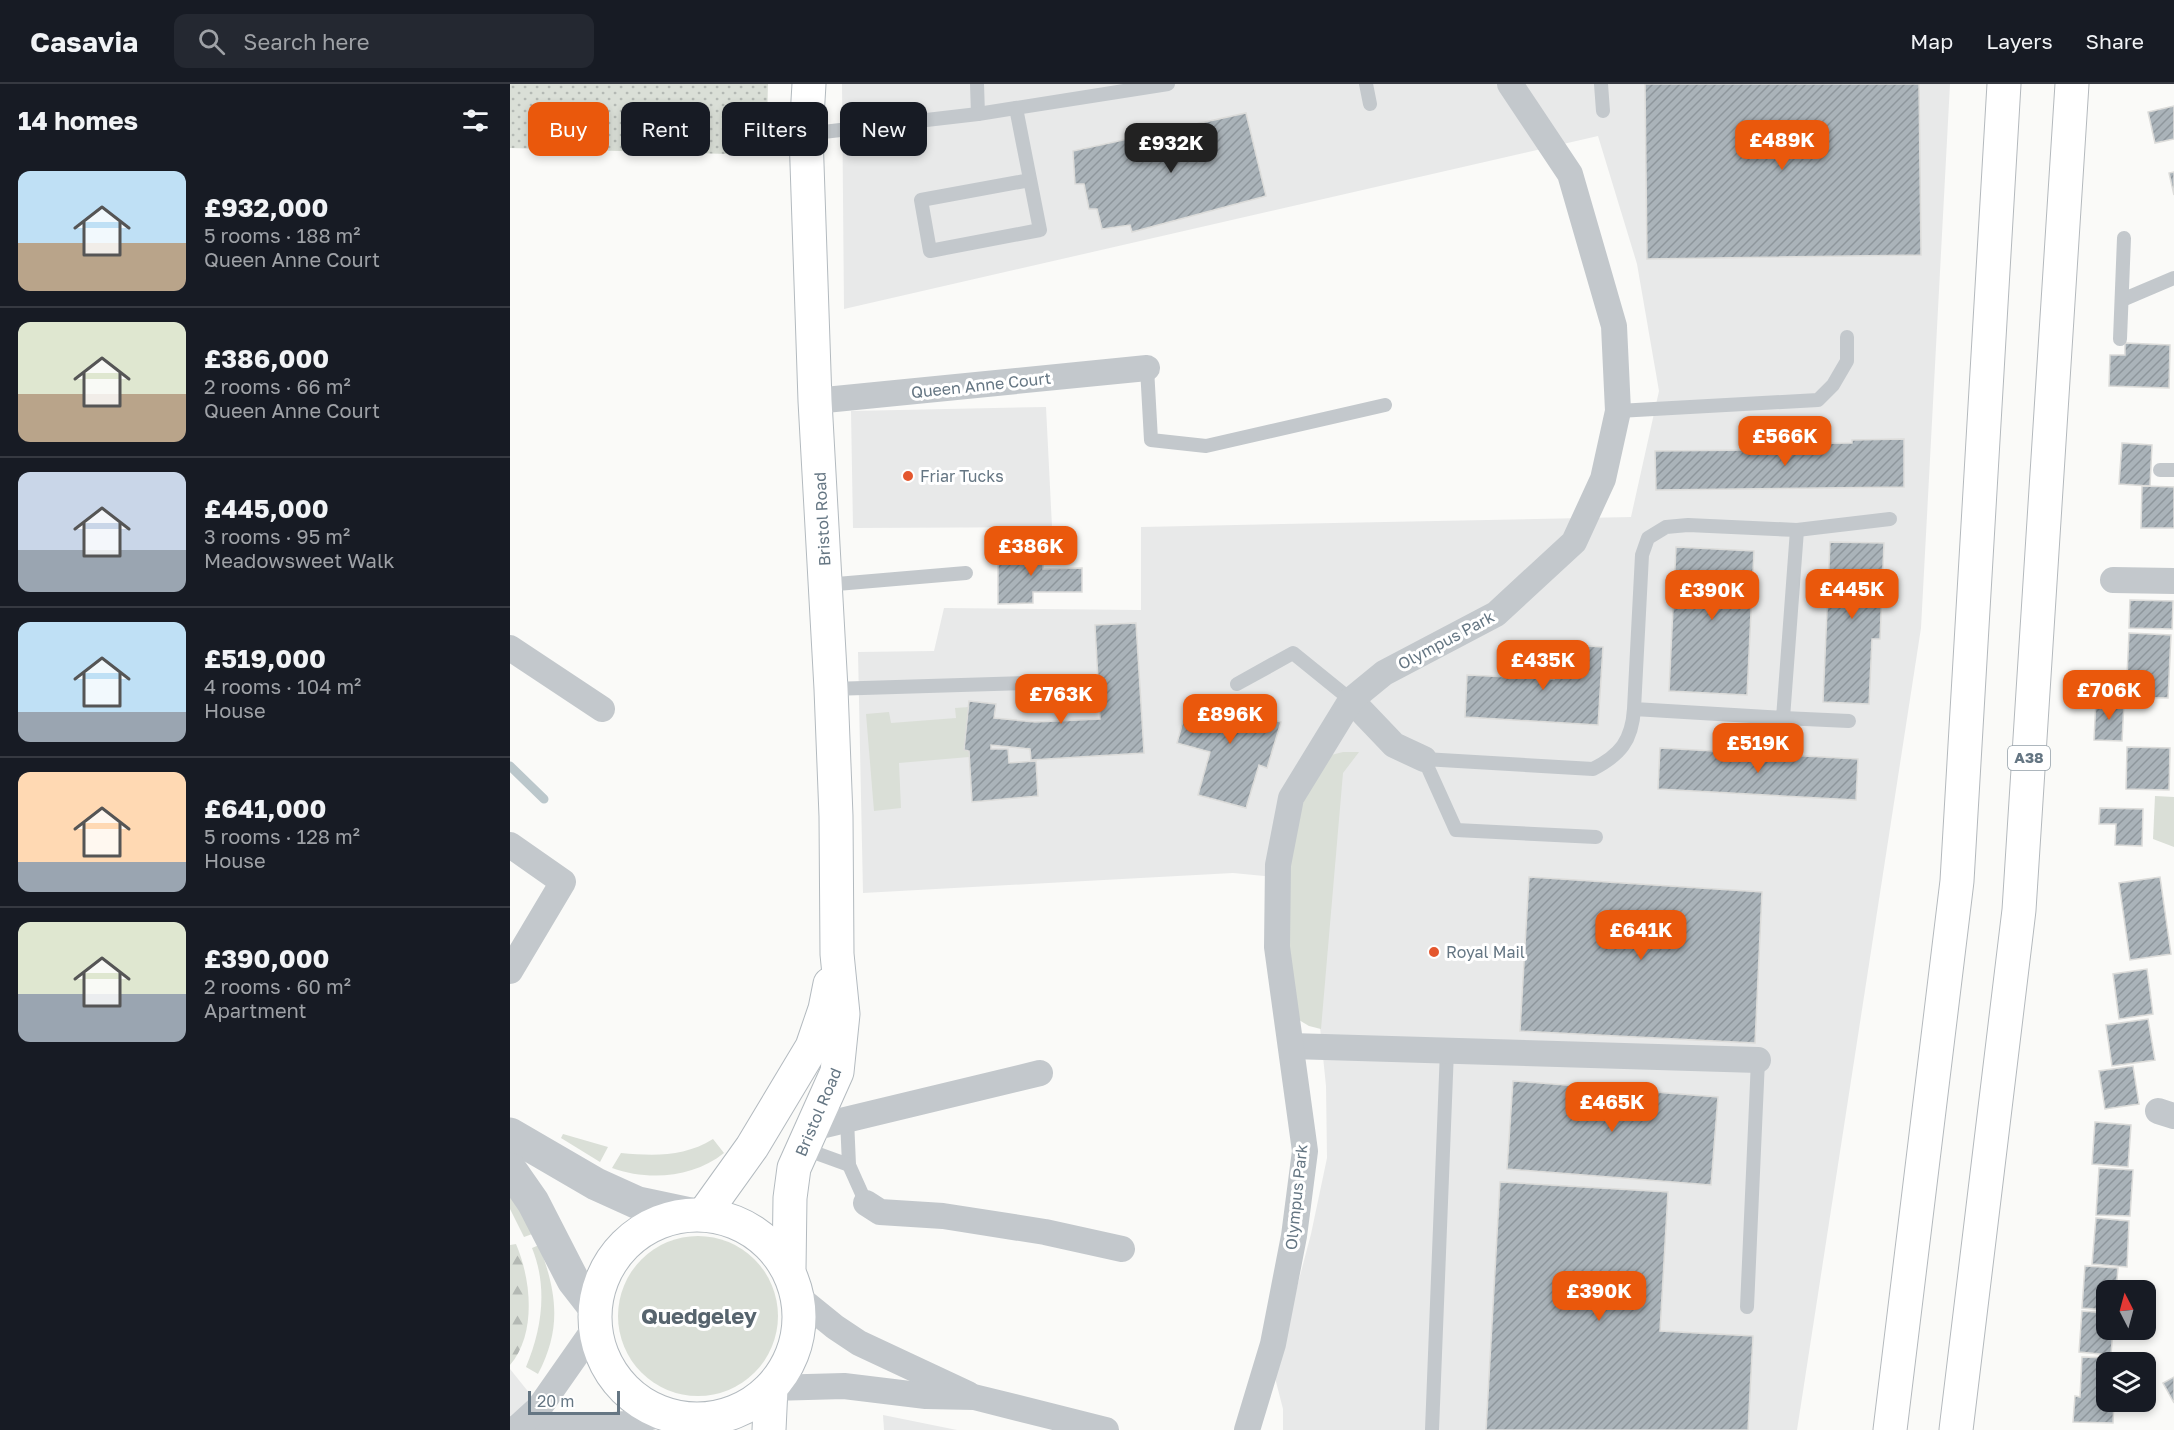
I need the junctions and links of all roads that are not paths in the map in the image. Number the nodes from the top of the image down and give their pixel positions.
1 (809, 84) edge
2 (977, 84) edge
3 (1168, 84) edge
4 (1366, 84) edge
5 (1510, 84) edge
6 (1600, 84) edge
7 (2004, 84) edge
8 (2073, 84) edge
9 (808, 102) edge
10 (1370, 105) dead end
11 (1016, 108) junction
12 (1603, 111) dead end
13 (978, 114) junction
14 (828, 131) edge
15 (807, 156) edge
16 (1029, 180) junction
17 (2124, 238) dead end
18 (2174, 278) edge
19 (2122, 300) junction
20 (1847, 337) dead end
21 (2120, 339) dead end
22 (1147, 368) joint
23 (815, 402) junction
24 (1385, 405) dead end
25 (1618, 411) junction
26 (1890, 519) dead end
27 (1797, 530) junction
28 (966, 573) dead end
29 (2113, 580) dead end
30 (2174, 581) edge
31 (825, 585) junction
32 (510, 648) edge
33 (1055, 682) dead end
34 (1237, 684) dead end
35 (831, 689) junction
36 (1351, 700) junction
37 (602, 709) dead end
38 (1634, 709) junction
39 (1783, 717) junction
40 (1850, 721) dead end
41 (1424, 759) junction
42 (1596, 837) dead end
43 (510, 845) edge
44 (837, 954) junction
45 (510, 971) edge
46 (1291, 1046) junction
47 (1447, 1050) junction
48 (1758, 1060) joint
49 (1040, 1073) dead end
50 (847, 1119) junction
51 (510, 1134) edge
52 (807, 1138) junction
53 (849, 1165) junction
54 (510, 1169) edge
55 (866, 1203) joint
56 (697, 1214) junction
57 (1122, 1249) dead end
58 (793, 1283) junction
59 (1747, 1307) dead end
60 (594, 1318) junction
61 (771, 1388) junction
62 (974, 1397) junction
63 (682, 1421) edge
64 (514, 1427) edge
65 (769, 1430) edge
66 (1106, 1430) edge
67 (1247, 1430) edge
68 (1432, 1430) edge
69 (1890, 1430) edge
70 (1956, 1430) edge

1 - 9 main road, Bristol Road
2 - 13 lane
3 - 11 lane
4 - 10 lane
5 - 25 street, Olympus Park
6 - 12 lane
7 - 69 main road
8 - 70 main road, A38
11 - 13 lane
11 - 16 lane
13 - 14 lane
15 - 23 main road, Bristol Road
16 - 16 lane
17 - 19 lane
18 - 19 lane
19 - 21 lane
20 - 25 lane
22 - 23 street, Queen Anne Court
22 - 24 lane
23 - 31 main road, Bristol Road
25 - 36 street, Olympus Park
26 - 27 lane
27 - 38 lane
27 - 39 lane
28 - 31 lane
29 - 30 street
31 - 35 main road, Bristol Road
32 - 37 street
33 - 35 lane
34 - 36 lane
35 - 44 main road, Bristol Road
36 - 41 street
36 - 46 street, Olympus Park
38 - 39 lane
38 - 41 lane
39 - 40 lane
41 - 42 lane
43 - 45 street
44 - 52 main road, Bristol Road
44 - 56 main road, Bristol Road
46 - 47 street
46 - 67 street, Olympus Park
47 - 48 street
47 - 68 lane
48 - 59 lane
49 - 50 street
50 - 52 street
50 - 53 lane
51 - 56 street
52 - 53 lane
52 - 58 main road, Bristol Road
53 - 55 lane
54 - 60 street
55 - 57 street
56 - 58 main road
56 - 60 main road
58 - 61 main road
58 - 62 street
60 - 63 main road
60 - 64 street
61 - 62 street
61 - 63 main road
61 - 65 main road
62 - 66 street
63 - 64 street

